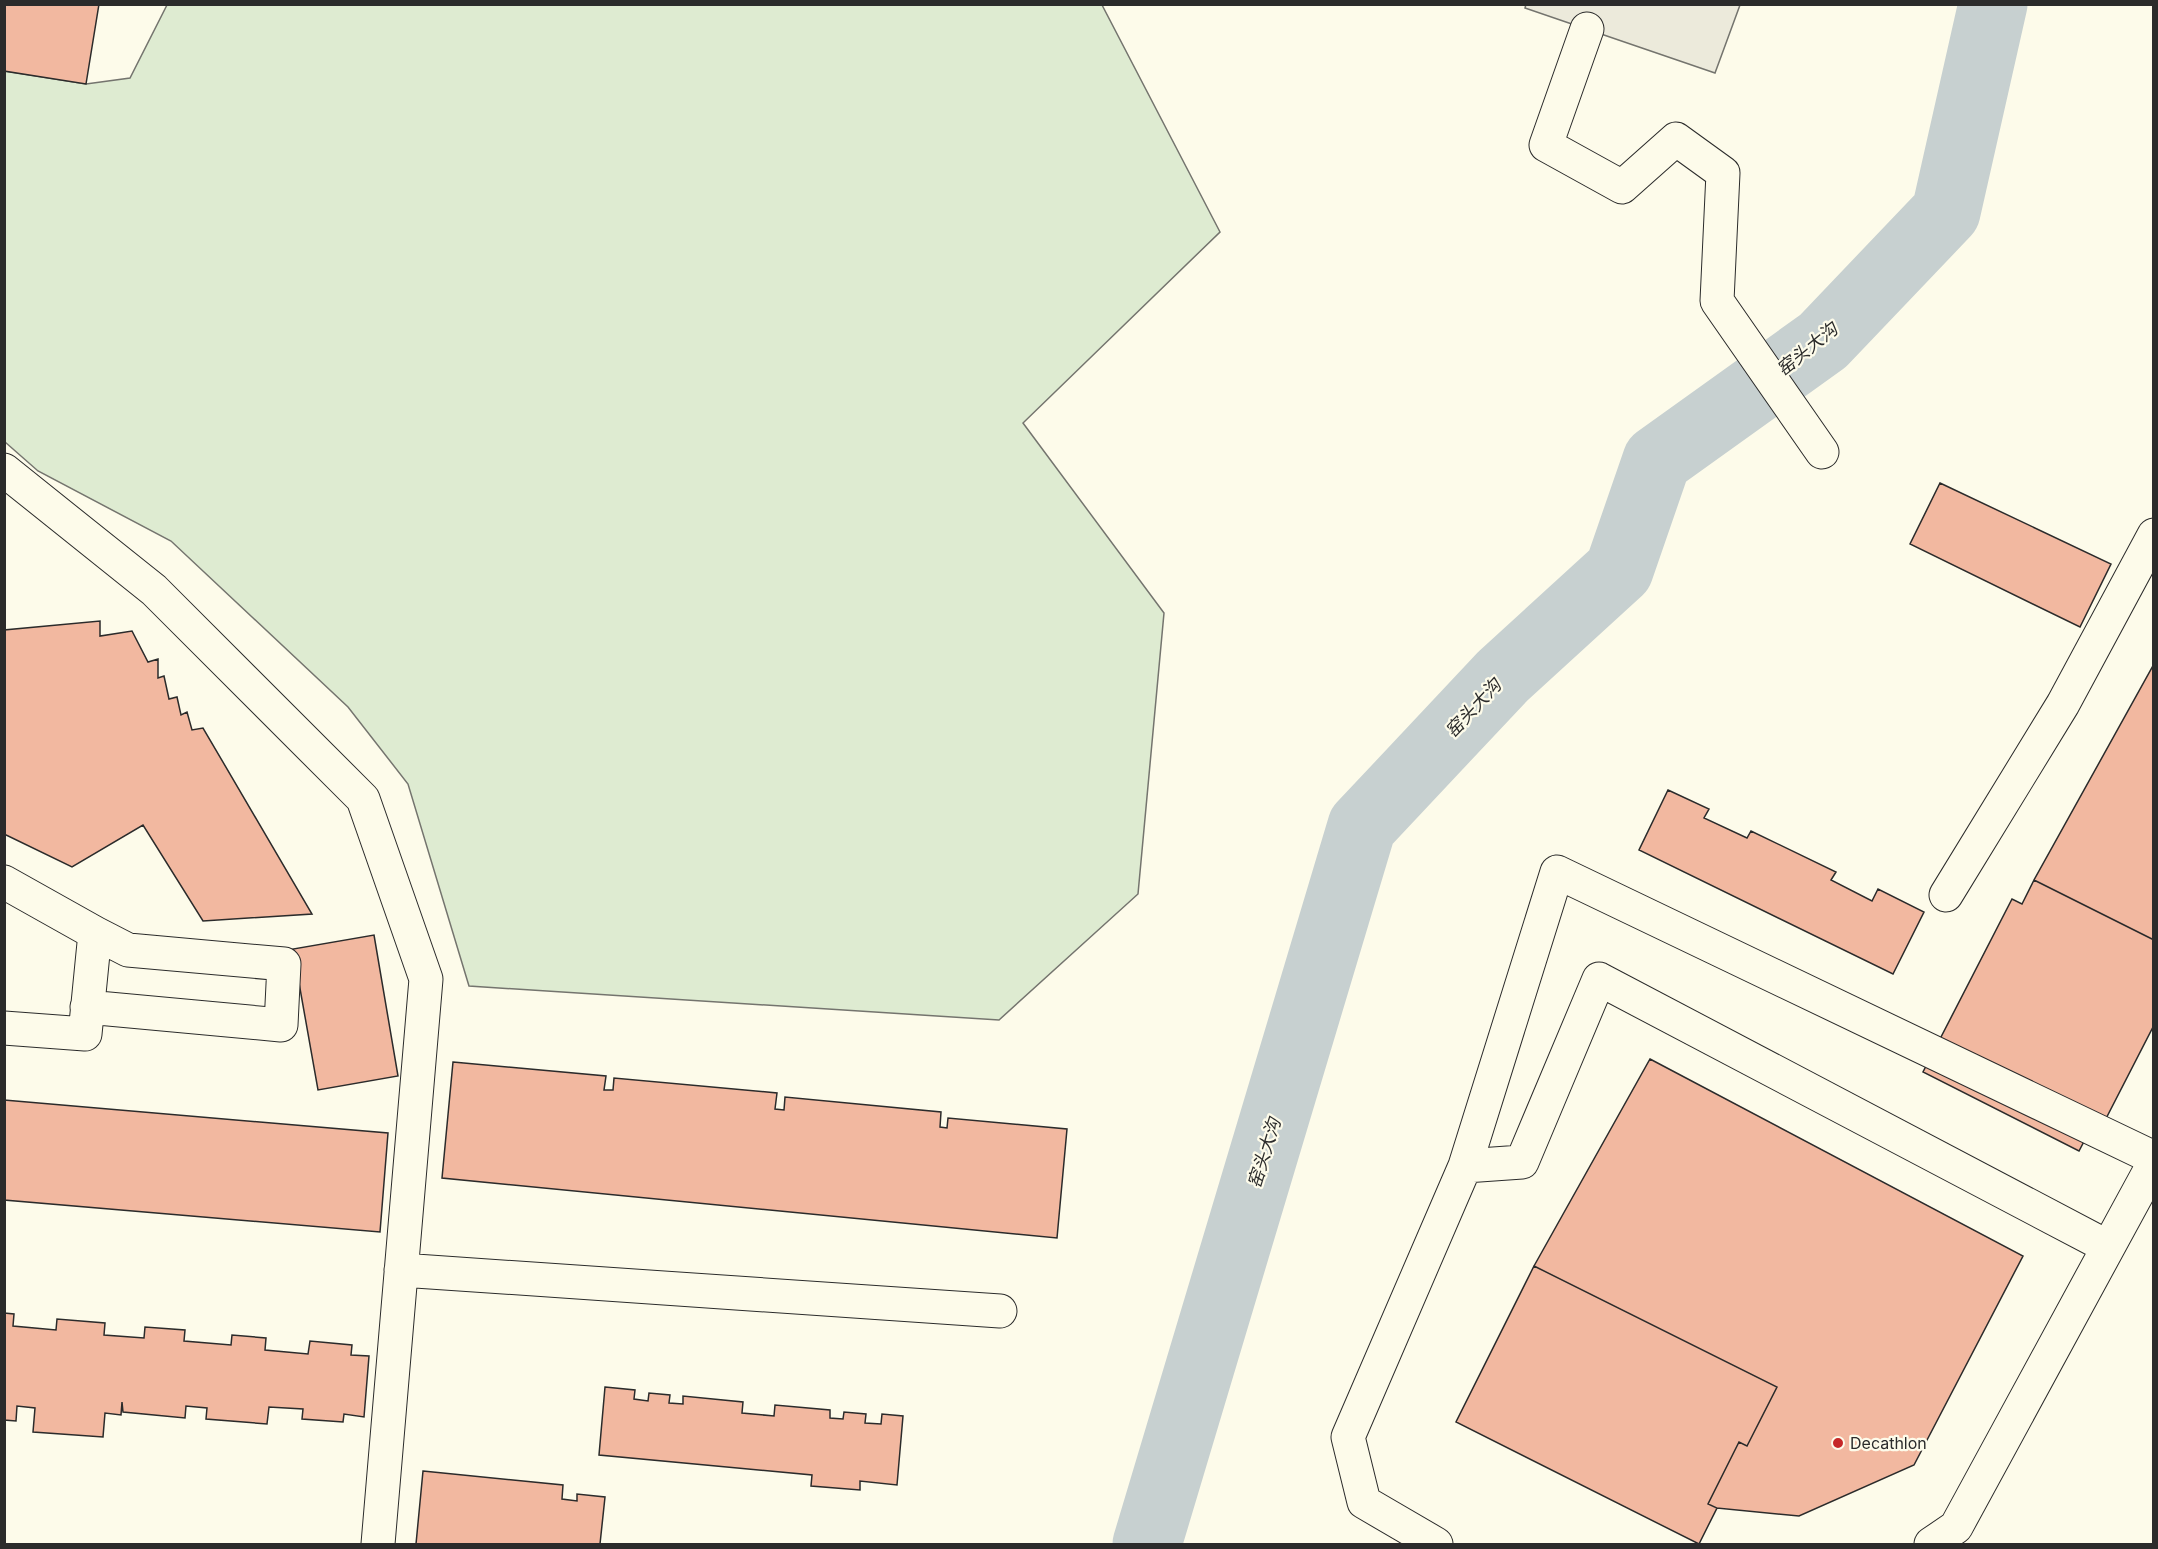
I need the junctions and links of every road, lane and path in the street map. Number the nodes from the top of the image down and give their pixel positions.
1 (1587, 29) dead end
2 (1822, 452) dead end
3 (4, 470) edge
4 (2154, 535) edge
5 (4, 882) edge
6 (1946, 895) dead end
7 (95, 933) junction
8 (87, 1007) junction
9 (4, 1028) edge
10 (2154, 1160) edge
11 (1465, 1166) junction
12 (2108, 1247) junction
13 (401, 1270) junction
14 (1000, 1311) dead end
15 (378, 1545) edge
16 (1436, 1545) edge
17 (1931, 1545) edge

1 - 2 street
3 - 13 street
4 - 6 street
5 - 7 street
7 - 8 street
7 - 8 street
8 - 9 street
10 - 11 street
10 - 12 street
11 - 12 street
11 - 16 street
12 - 17 street
13 - 14 street
13 - 15 street

